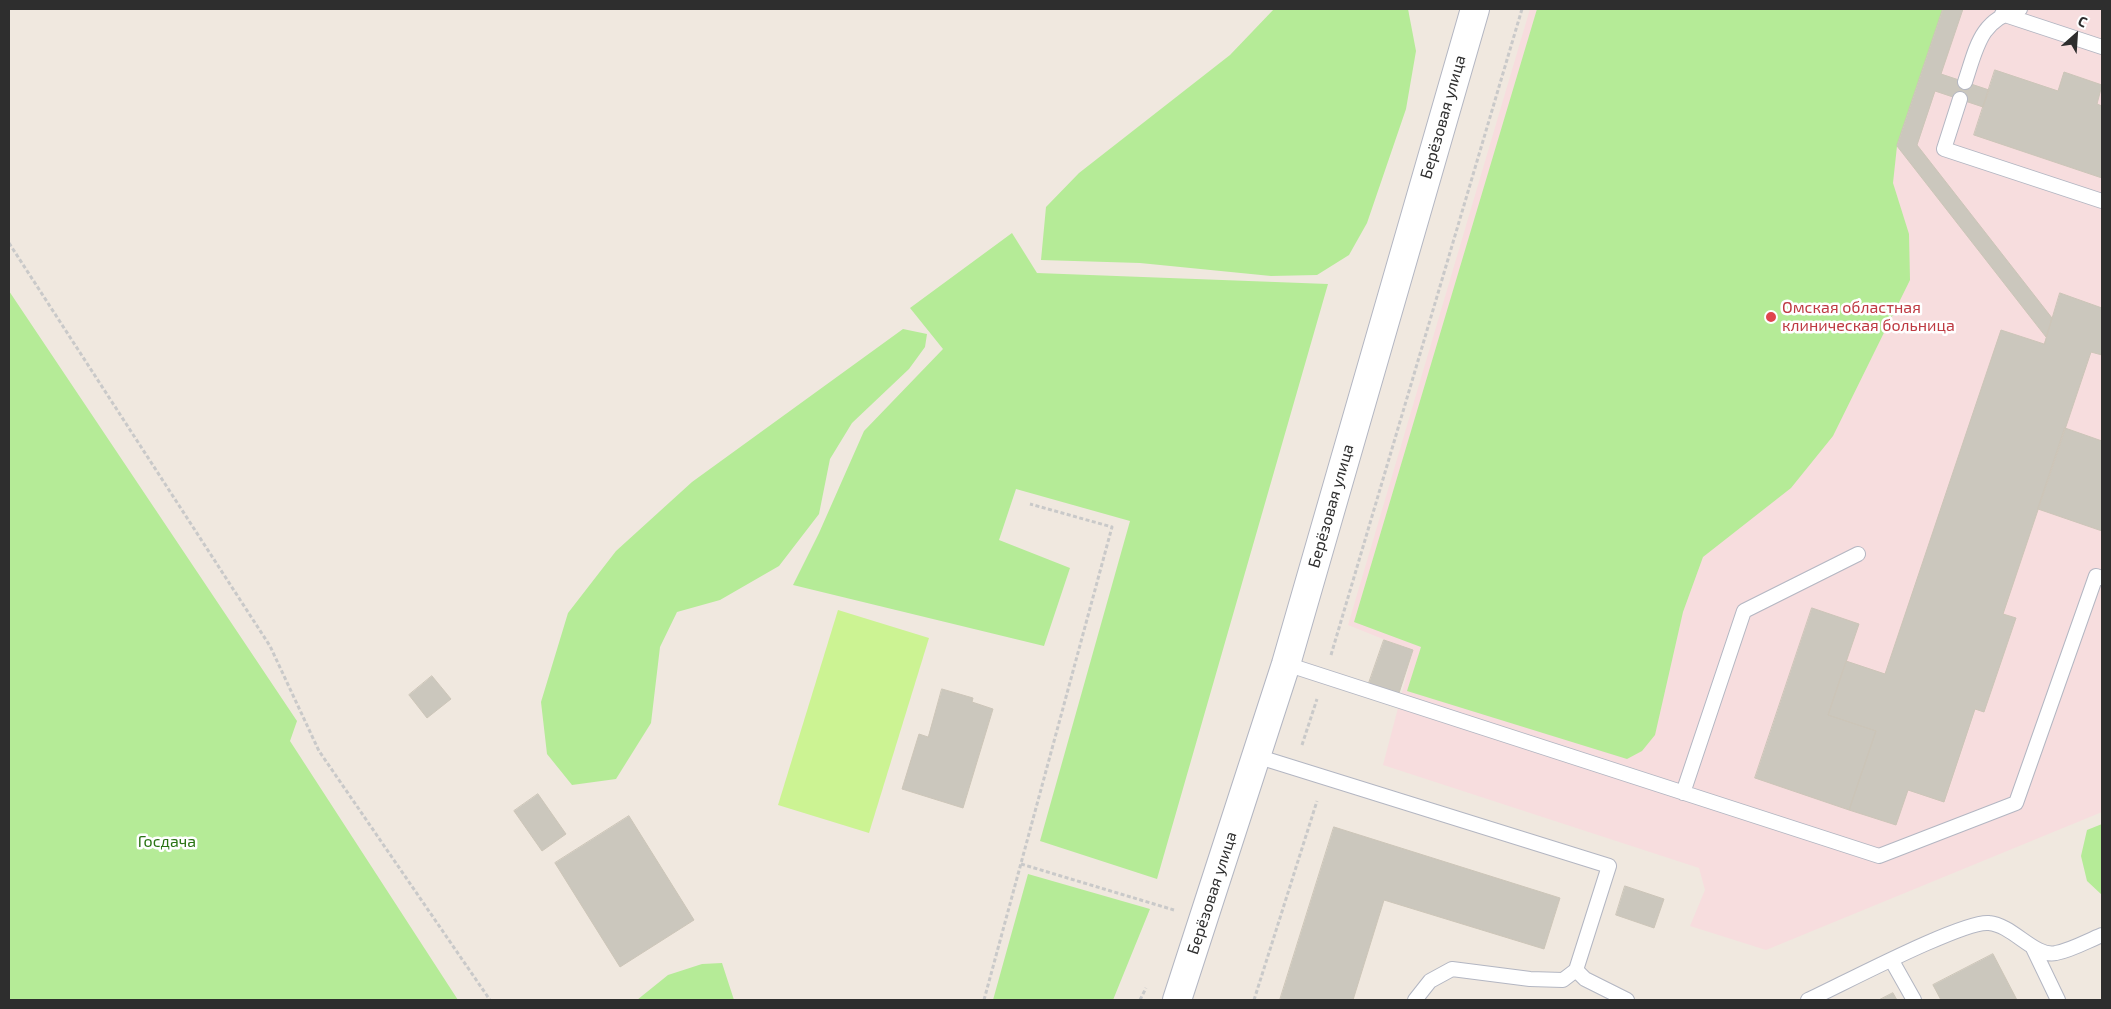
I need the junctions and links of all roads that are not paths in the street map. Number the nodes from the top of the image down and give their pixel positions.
1 (1475, 9) edge
2 (2020, 9) edge
3 (2002, 14) junction
4 (2102, 47) edge
5 (1965, 82) dead end
6 (1960, 99) dead end
7 (2102, 201) edge
8 (1858, 554) dead end
9 (2102, 578) edge
10 (1286, 664) junction
11 (1256, 756) junction
12 (1683, 792) junction
13 (2102, 935) edge
14 (2033, 948) junction
15 (1892, 961) junction
16 (1576, 970) junction
17 (1177, 1000) edge
18 (1415, 1000) edge
19 (1627, 1000) edge
20 (1808, 1000) edge
21 (1914, 1000) edge
22 (2058, 1000) edge

1 - 10 main road, Берёзовая улица
2 - 3 lane
3 - 4 lane
3 - 5 lane
6 - 7 lane
8 - 12 lane
9 - 12 lane
10 - 11 main road, Берёзовая улица
10 - 12 lane
11 - 16 lane
11 - 17 main road, Берёзовая улица
13 - 14 lane
14 - 15 lane
14 - 22 lane
15 - 20 lane
15 - 21 lane
16 - 18 lane
16 - 19 lane

